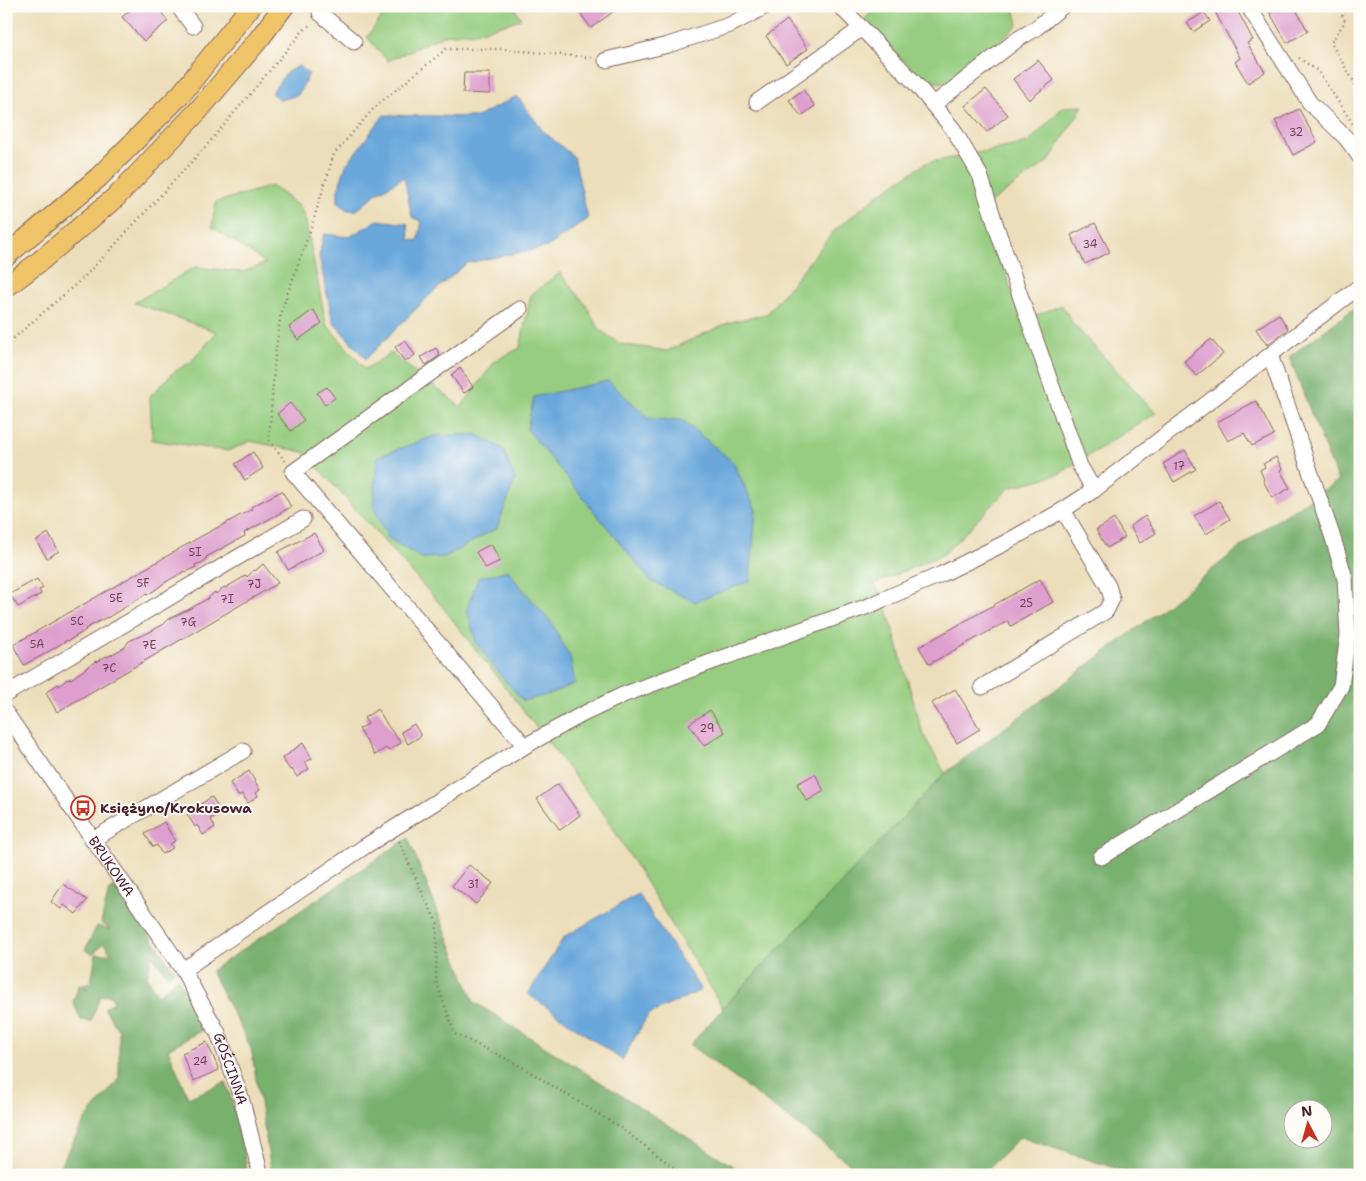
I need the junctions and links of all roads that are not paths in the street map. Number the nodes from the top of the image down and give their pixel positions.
1 (178, 6) edge
2 (252, 6) edge
3 (284, 6) edge
4 (766, 6) edge
5 (840, 6) edge
6 (1063, 6) edge
7 (1248, 6) edge
8 (320, 13) edge
9 (194, 26) dead end
10 (862, 28) junction
11 (354, 42) dead end
12 (606, 60) road end
13 (757, 102) dead end
14 (933, 105) junction
15 (1360, 156) edge
16 (6, 256) edge
17 (1360, 286) edge
18 (6, 287) edge
19 (520, 309) dead end
20 (1270, 355) junction
21 (1094, 490) junction
22 (1063, 510) junction
23 (303, 519) dead end
24 (982, 687) dead end
25 (6, 694) edge
26 (6, 713) edge
27 (526, 746) junction
28 (243, 750) dead end
29 (92, 840) junction
30 (1101, 857) dead end
31 (183, 970) junction
32 (259, 1175) edge

1 - 9 street
2 - 16 main road
3 - 18 main road
4 - 12 street
5 - 10 street
6 - 14 street
7 - 15 street
8 - 11 street
10 - 13 street
10 - 14 street
14 - 21 street
17 - 20 street
19 - 27 street
20 - 21 street
20 - 30 street
21 - 22 street
22 - 24 street
22 - 27 street
23 - 25 street
26 - 29 street, BRUKOWA
27 - 31 street
28 - 29 street
29 - 31 street, BRUKOWA
31 - 32 street, GOŚCINNA

